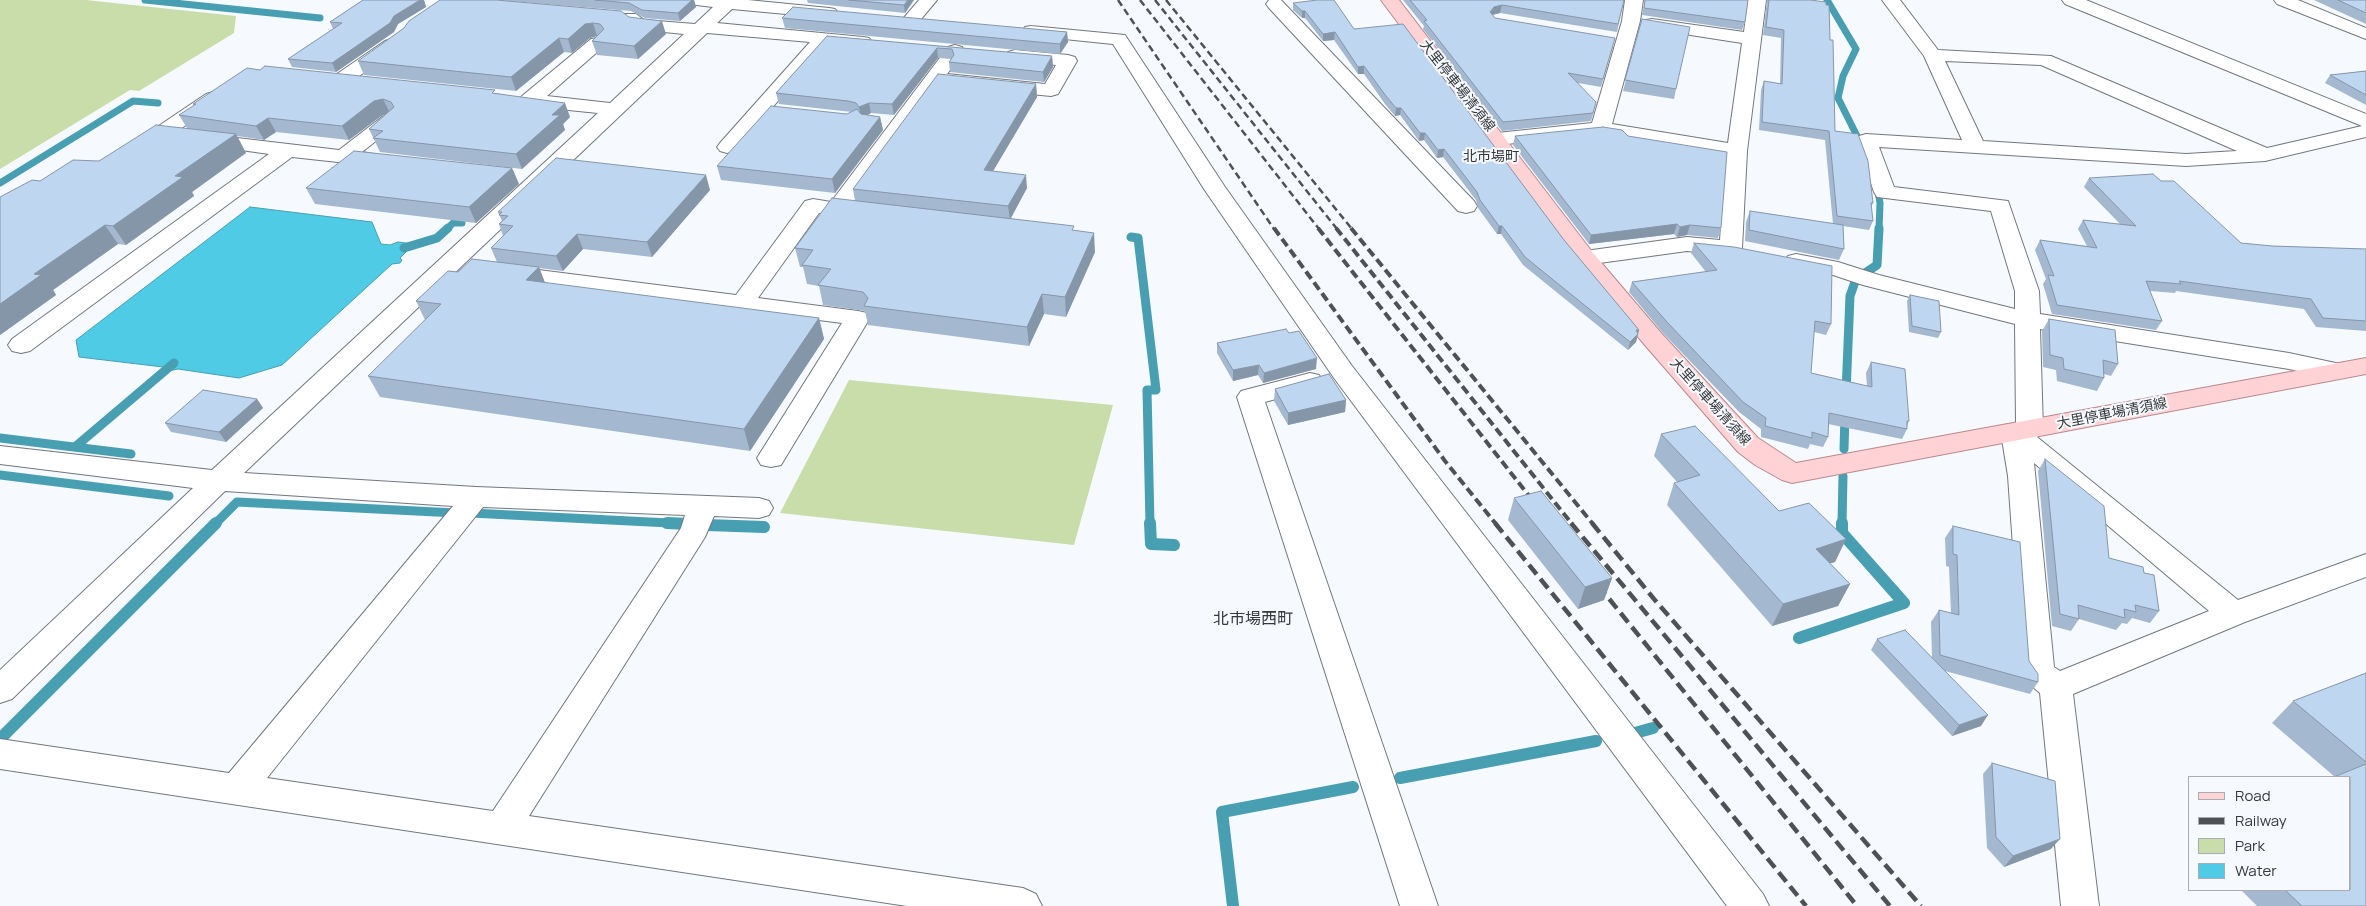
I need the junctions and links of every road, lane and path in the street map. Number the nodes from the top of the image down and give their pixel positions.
1 (694, 0) edge
2 (928, 0) edge
3 (1390, 0) edge
4 (1634, 0) edge
5 (1756, 0) edge
6 (1891, 0) edge
7 (2071, 0) edge
8 (2283, 0) edge
9 (729, 2) edge
10 (1276, 4) dead end
11 (844, 14) edge
12 (611, 17) edge
13 (892, 18) edge
14 (911, 20) junction
15 (1630, 21) junction
16 (930, 22) edge
17 (701, 28) junction
18 (2366, 34) edge
19 (404, 36) edge
20 (824, 38) junction
21 (1752, 39) junction
22 (597, 43) edge
23 (880, 44) edge
24 (955, 51) edge
25 (1933, 55) junction
26 (934, 79) junction
27 (373, 83) edge
28 (230, 86) edge
29 (760, 109) junction
30 (614, 110) junction
31 (787, 112) edge
32 (397, 115) edge
33 (2366, 121) edge
34 (1601, 128) junction
35 (2366, 131) edge
36 (159, 134) junction
37 (1497, 139) junction
38 (727, 146) dead end
39 (1976, 148) junction
40 (288, 150) junction
41 (1737, 151) junction
42 (120, 155) edge
43 (2265, 155) junction
44 (344, 156) junction
45 (403, 163) edge
46 (510, 176) dead end
47 (540, 179) junction
48 (1466, 206) dead end
49 (837, 209) junction
50 (885, 214) edge
51 (1585, 258) junction
52 (1780, 258) edge
53 (447, 266) junction
54 (473, 269) edge
55 (501, 273) edge
56 (742, 303) junction
57 (2027, 319) junction
58 (21, 345) dead end
59 (2366, 366) edge
60 (2336, 371) junction
61 (1343, 372) junction
62 (2022, 431) junction
63 (0, 455) edge
64 (771, 458) dead end
65 (218, 481) junction
66 (476, 497) junction
67 (703, 506) junction
68 (759, 508) dead end
69 (2366, 565) edge
70 (2234, 614) junction
71 (2056, 687) junction
72 (0, 690) edge
73 (0, 754) edge
74 (237, 788) junction
75 (502, 828) junction
76 (1023, 906) edge
77 (1419, 906) edge
78 (1750, 906) edge
79 (2080, 906) edge

1 - 9 street
2 - 14 street
3 - 37 main road, 大里停車場清須線
4 - 15 street
5 - 21 street
6 - 25 street
7 - 33 street
8 - 18 street
9 - 11 street
9 - 17 street
10 - 48 street
12 - 17 street
13 - 14 street
14 - 16 street
15 - 21 street
15 - 34 street
17 - 20 street
17 - 30 street
19 - 27 street
20 - 23 street
20 - 29 street
21 - 41 street
22 - 30 street
24 - 26 street
25 - 39 street
25 - 43 street
26 - 49 street
26 - 61 street
28 - 36 street
29 - 31 street
29 - 38 street
30 - 47 street
32 - 44 street
34 - 37 street
34 - 41 street
35 - 43 street
36 - 40 street
36 - 42 street
37 - 51 main road, 大里停車場清須線
39 - 43 street
39 - 57 street
40 - 44 street
40 - 58 street
41 - 51 street
44 - 45 street
46 - 47 street
47 - 53 street
49 - 50 street
49 - 56 street
51 - 62 main road, 大里停車場清須線
52 - 57 street
53 - 54 street
53 - 65 street
55 - 56 street
56 - 64 street
57 - 60 street
57 - 62 street
59 - 60 main road, 大里停車場清須線
60 - 62 main road, 大里停車場清須線
61 - 77 street
61 - 78 street
62 - 70 street
62 - 71 street
63 - 65 street
65 - 66 street
65 - 72 street
66 - 67 street
66 - 74 street
67 - 68 street
67 - 75 street
69 - 70 street
70 - 71 street
71 - 79 street
73 - 74 street
74 - 75 street
75 - 76 street

